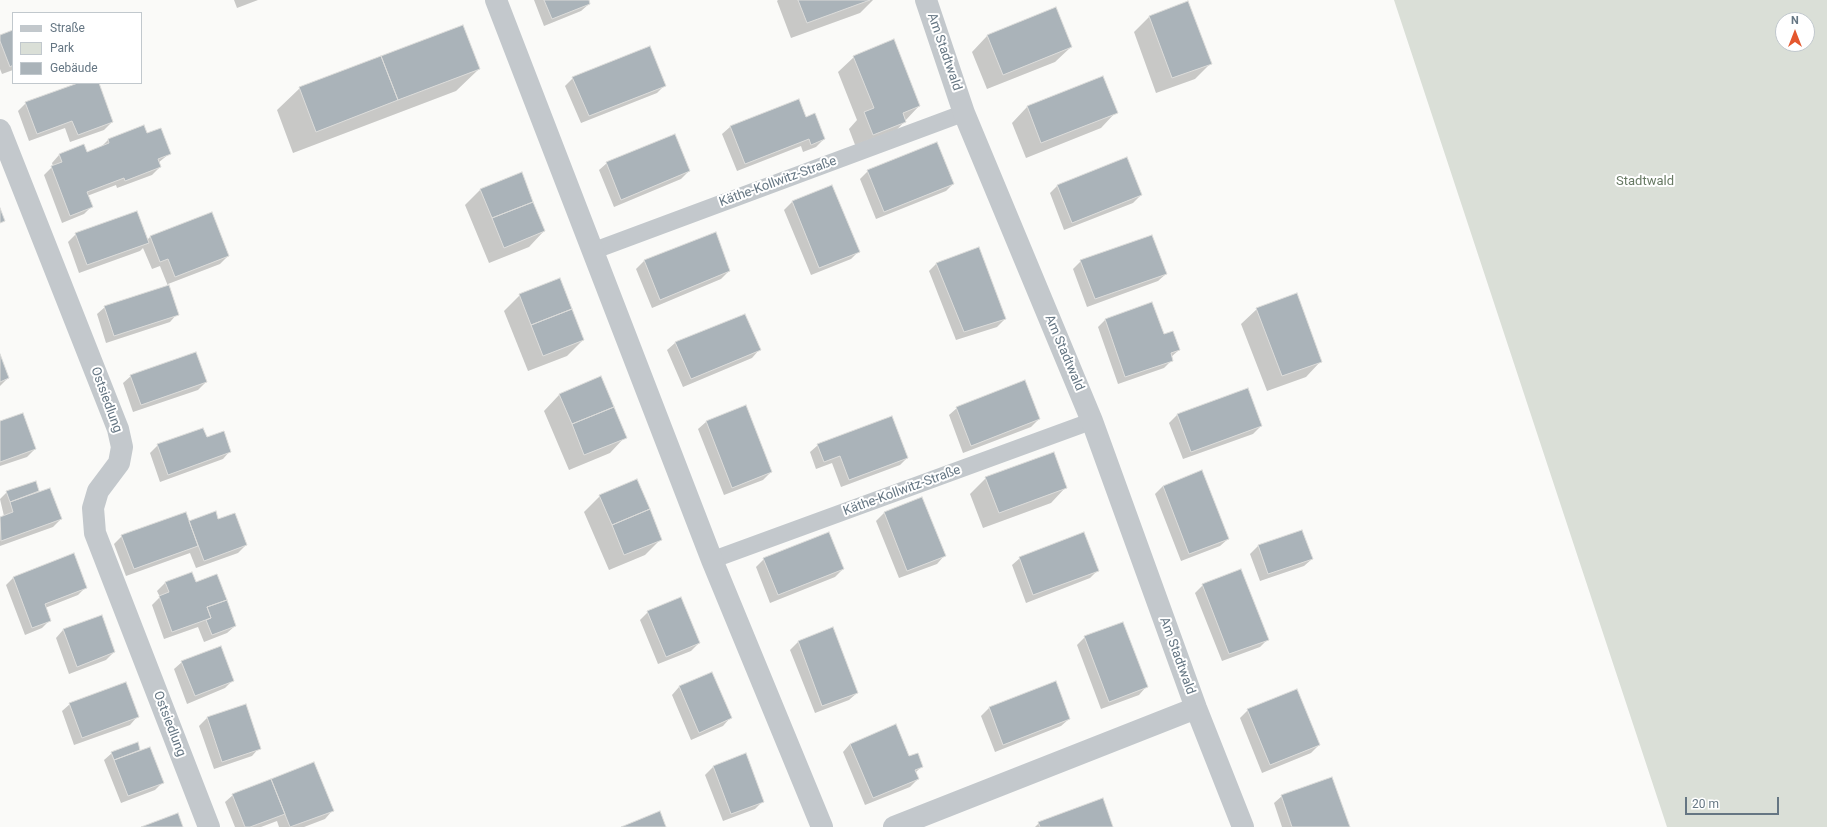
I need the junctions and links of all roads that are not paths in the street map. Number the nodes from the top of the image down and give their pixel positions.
1 (496, 0) edge
2 (926, 0) edge
3 (964, 113) junction
4 (0, 130) edge
5 (593, 251) junction
6 (1092, 421) junction
7 (712, 560) junction
8 (1196, 708) junction
9 (209, 827) edge
10 (822, 827) edge
11 (894, 827) edge
12 (1243, 827) edge

1 - 5 street
2 - 3 street, Am Stadtwald
3 - 5 lane, Käthe-Kollwitz-Straße
3 - 6 street, Am Stadtwald
4 - 9 street, Ostsiedlung
5 - 7 street
6 - 7 lane, Käthe-Kollwitz-Straße
6 - 8 street, Am Stadtwald
7 - 10 street
8 - 11 street, Am Stadtwald
8 - 12 street, Am Stadtwald

